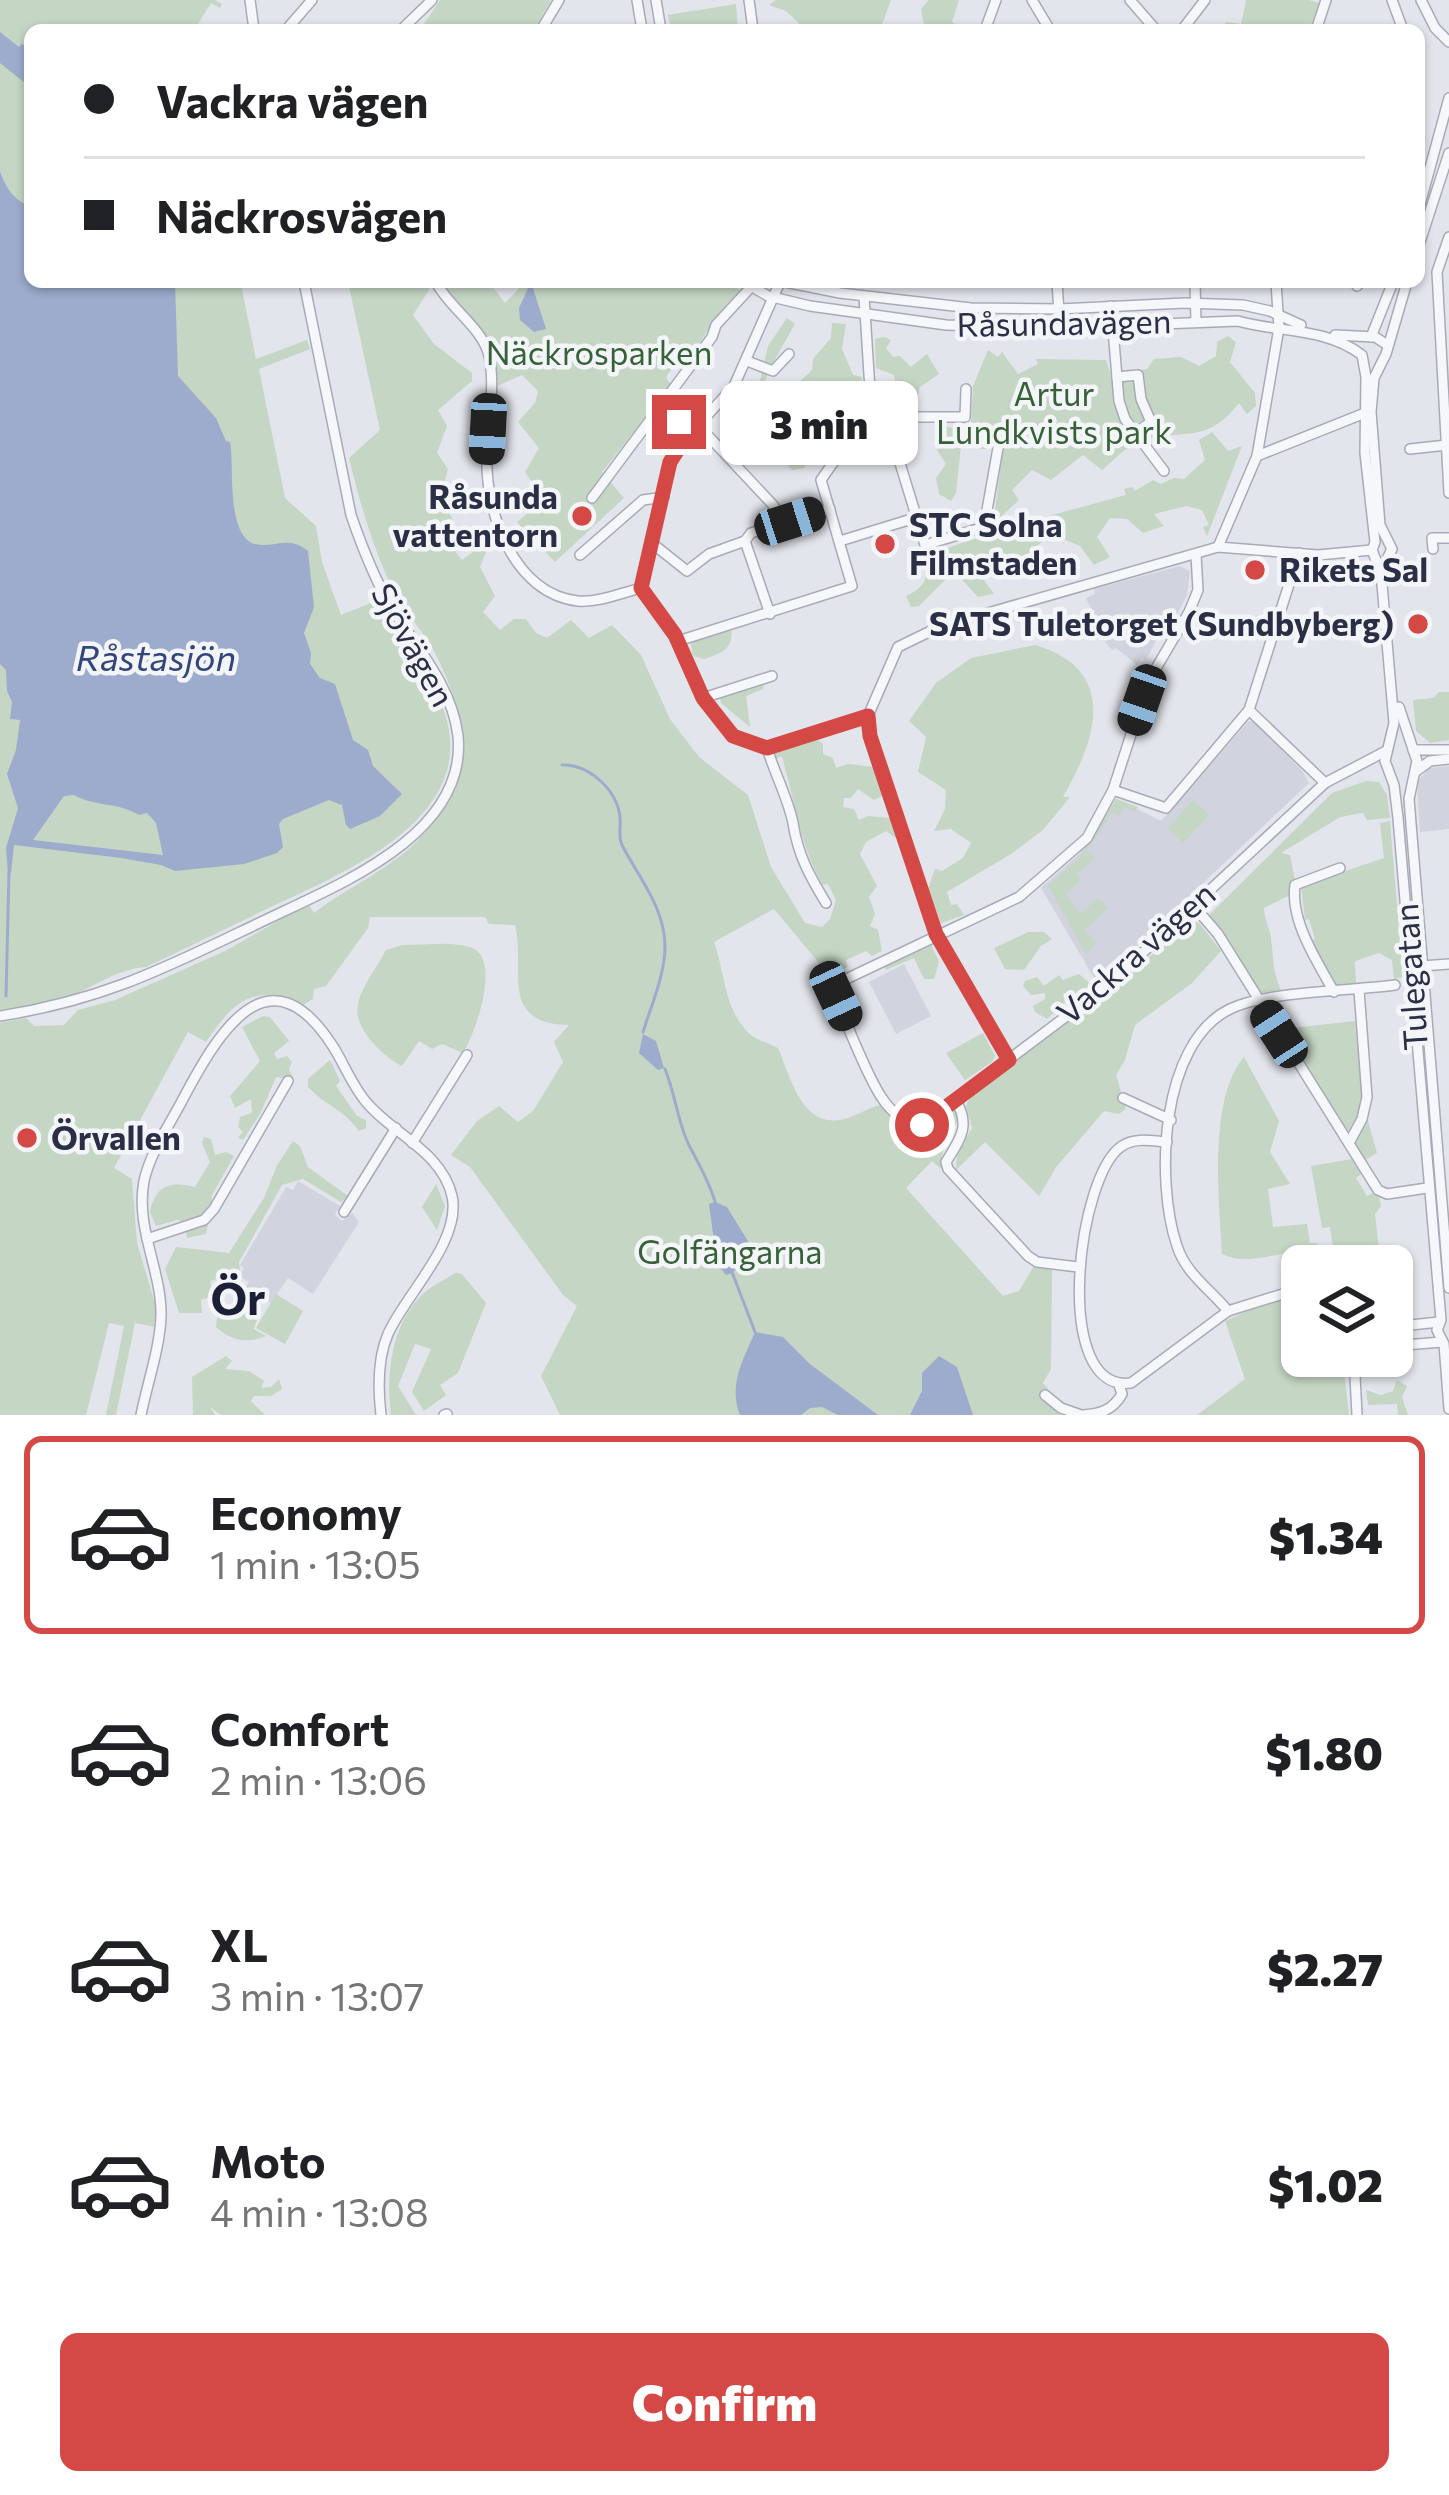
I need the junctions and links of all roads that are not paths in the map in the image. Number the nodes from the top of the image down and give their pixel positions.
1 (312, 0) edge
2 (432, 0) edge
3 (1130, 0) edge
4 (1205, 0) edge
5 (1421, 0) edge
6 (1426, 13) junction
7 (291, 24) edge
8 (406, 24) edge
9 (1151, 24) edge
10 (1187, 24) edge
11 (1449, 30) edge
12 (1449, 42) edge
13 (1449, 98) edge
14 (1449, 153) edge
15 (1425, 186) edge
16 (1425, 227) edge
17 (1449, 237) edge
18 (305, 288) edge
19 (440, 288) edge
20 (745, 288) edge
21 (753, 288) edge
22 (781, 288) edge
23 (818, 288) edge
24 (1057, 288) edge
25 (1195, 288) edge
26 (1277, 288) edge
27 (1390, 288) edge
28 (1405, 288) edge
29 (864, 296) junction
30 (776, 299) junction
31 (1196, 303) junction
32 (1111, 306) junction
33 (1059, 309) junction
34 (865, 313) junction
35 (1280, 314) junction
36 (1196, 322) junction
37 (1111, 326) junction
38 (1060, 328) junction
39 (1279, 328) junction
40 (1369, 338) junction
41 (1386, 344) junction
42 (1444, 348) edge
43 (789, 354) dead end
44 (1363, 356) junction
45 (747, 361) junction
46 (1380, 361) junction
47 (1117, 376) junction
48 (966, 389) dead end
49 (671, 392) junction
50 (1365, 413) junction
51 (863, 418) junction
52 (888, 424) junction
53 (693, 429) junction
54 (1136, 433) junction
55 (1447, 445) edge
56 (998, 448) dead end
57 (1410, 448) dead end
58 (1257, 456) junction
59 (1164, 471) dead end
60 (1449, 493) edge
61 (664, 497) junction
62 (592, 499) dead end
63 (830, 509) junction
64 (915, 518) junction
65 (785, 523) junction
66 (1449, 538) edge
67 (746, 541) junction
68 (840, 541) junction
69 (653, 544) junction
70 (1218, 547) junction
71 (1433, 549) dead end
72 (1379, 550) junction
73 (1299, 553) junction
74 (580, 555) dead end
75 (1196, 555) junction
76 (641, 588) junction
77 (770, 614) junction
78 (1388, 620) junction
79 (678, 641) junction
80 (772, 676) dead end
81 (703, 698) junction
82 (1249, 710) junction
83 (868, 716) junction
84 (767, 748) junction
85 (1411, 748) junction
86 (1389, 749) junction
87 (1449, 749) edge
88 (1449, 759) edge
89 (1355, 770) junction
90 (1414, 774) junction
91 (1391, 777) junction
92 (1325, 783) junction
93 (1114, 790) junction
94 (1340, 868) dead end
95 (826, 903) dead end
96 (1193, 905) junction
97 (936, 934) junction
98 (1449, 964) edge
99 (1417, 967) junction
100 (1395, 985) dead end
101 (1359, 990) junction
102 (1334, 992) junction
103 (1258, 1001) junction
104 (0, 1016) edge
105 (467, 1055) dead end
106 (1009, 1060) junction
107 (288, 1081) dead end
108 (1123, 1098) dead end
109 (955, 1099) junction
110 (1171, 1120) junction
111 (396, 1128) junction
112 (1167, 1142) junction
113 (412, 1143) junction
114 (1349, 1143) junction
115 (1443, 1144) edge
116 (1424, 1146) junction
117 (1427, 1188) junction
118 (344, 1212) dead end
119 (147, 1239) junction
120 (1078, 1268) junction
121 (1449, 1288) edge
122 (1281, 1295) edge
123 (1228, 1311) junction
124 (1443, 1320) edge
125 (1413, 1324) edge
126 (1445, 1344) edge
127 (1413, 1345) edge
128 (1355, 1377) edge
129 (1120, 1385) junction
130 (1045, 1395) dead end
131 (1449, 1409) edge
132 (141, 1415) edge
133 (381, 1415) edge
134 (1082, 1415) edge
135 (1357, 1415) edge

1 - 7 street
2 - 8 street
3 - 9 street
4 - 10 street
5 - 6 street
6 - 11 street
6 - 12 street
13 - 15 street
14 - 16 street
17 - 42 street
18 - 104 street, Sjövägen
19 - 76 street
20 - 49 street
21 - 30 street, Råsundavägen
22 - 30 street
23 - 29 street, Råsundavägen
24 - 33 street
25 - 31 street
26 - 35 street
27 - 40 street
28 - 41 street
29 - 33 street, Råsundavägen
29 - 34 street
30 - 34 street, Råsundavägen
30 - 45 street
31 - 32 street, Råsundavägen
31 - 35 street, Råsundavägen
31 - 36 street
32 - 33 street, Råsundavägen
32 - 37 street
33 - 38 street
34 - 38 street, Råsundavägen
34 - 51 street
35 - 39 street
35 - 40 street, Råsundavägen
36 - 37 street, Råsundavägen
36 - 39 street, Råsundavägen
37 - 38 street, Råsundavägen
37 - 47 street
39 - 44 street, Råsundavägen
39 - 58 street
40 - 41 street, Råsundavägen
40 - 44 street
41 - 46 street
42 - 55 street
43 - 45 street
44 - 46 street, Råsundavägen
44 - 50 street
45 - 53 street
46 - 72 street
47 - 54 street
47 - 54 street
48 - 52 street
49 - 53 street
49 - 62 street
50 - 58 street
50 - 72 street
51 - 52 street
51 - 63 street
52 - 64 street
53 - 61 street
53 - 65 street
54 - 59 street
55 - 57 street
55 - 60 street
56 - 64 street
58 - 70 street
61 - 69 street
61 - 74 street
63 - 65 street
63 - 68 street
64 - 68 street
65 - 67 street
66 - 71 street
67 - 69 street
67 - 77 street
68 - 77 street
69 - 76 street
70 - 73 street
70 - 75 street
72 - 73 street
72 - 78 street
73 - 82 street
75 - 83 street
75 - 93 street
76 - 79 street
77 - 79 street
78 - 85 street
78 - 86 street
79 - 81 street
80 - 81 street
81 - 84 street
82 - 92 street
82 - 93 street
83 - 84 street
83 - 97 street
84 - 95 street
85 - 86 street
85 - 87 street
85 - 90 street
86 - 89 street, Vackra vägen
86 - 91 street
88 - 90 street
89 - 91 street
89 - 92 street, Vackra vägen
90 - 91 street
90 - 99 street, Tulegatan
91 - 99 street, Tulegatan
92 - 96 street, Vackra vägen
93 - 97 street
94 - 102 street
96 - 103 street
96 - 106 street, Vackra vägen
97 - 106 street
97 - 109 street, Vackra vägen
98 - 99 street
99 - 115 street, Tulegatan
99 - 116 street, Tulegatan
100 - 101 street
101 - 102 street
101 - 114 street
102 - 103 street
103 - 110 street
103 - 114 street
105 - 113 street
106 - 109 street, Vackra vägen
107 - 119 street
108 - 110 street
109 - 120 street
110 - 112 street
111 - 113 street
111 - 118 street
111 - 119 street
112 - 120 street
112 - 123 street
113 - 133 street
114 - 117 street
115 - 116 street
115 - 121 street, Tulegatan
116 - 117 street, Tulegatan
117 - 124 street, Tulegatan
119 - 132 street
120 - 129 street
122 - 123 street
123 - 129 street
124 - 125 street
124 - 126 street, Tulegatan
126 - 127 street
126 - 131 street, Tulegatan
128 - 135 street
129 - 134 street
130 - 134 street

